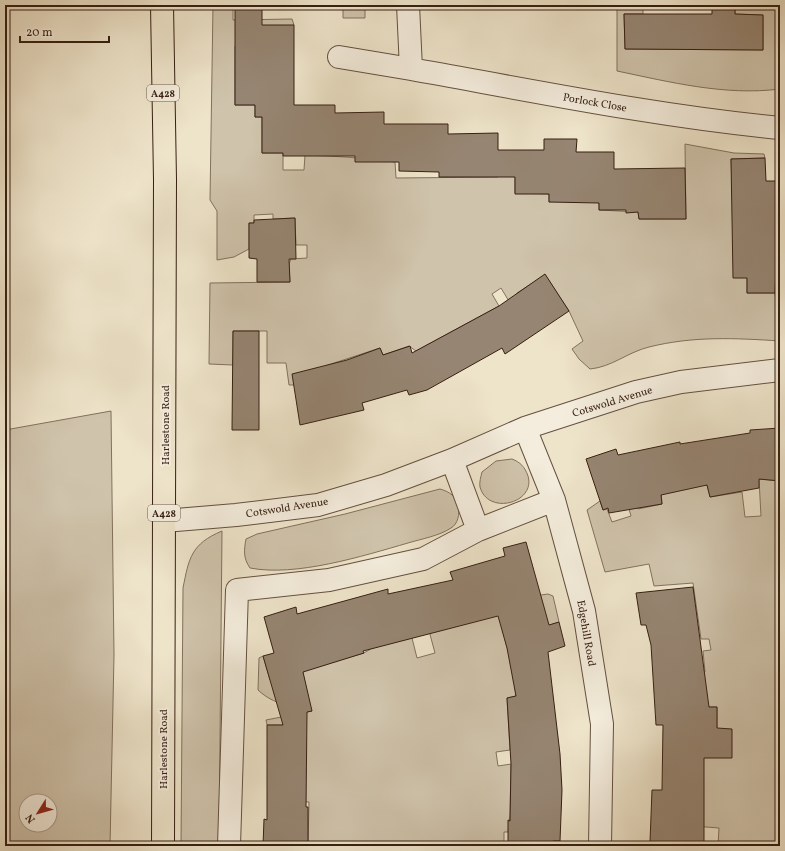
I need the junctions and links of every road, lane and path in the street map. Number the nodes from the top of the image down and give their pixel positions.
1 (162, 5) edge
2 (408, 5) edge
3 (339, 57) dead end
4 (411, 69) junction
5 (780, 128) edge
6 (780, 370) edge
7 (525, 428) junction
8 (452, 460) junction
9 (554, 500) junction
10 (164, 521) junction
11 (478, 530) junction
12 (163, 846) edge
13 (229, 846) edge
14 (600, 846) edge

1 - 10 main road, Harlestone Road / A428
2 - 4 street
3 - 4 street, Porlock Close
4 - 5 street, Porlock Close
6 - 7 street, Cotswold Avenue
7 - 8 street, Cotswold Avenue
7 - 9 street, Edgehill Road
8 - 10 street, Cotswold Avenue
8 - 11 street
9 - 11 street
9 - 14 street, Edgehill Road
10 - 12 main road, Harlestone Road / A428
11 - 13 street

